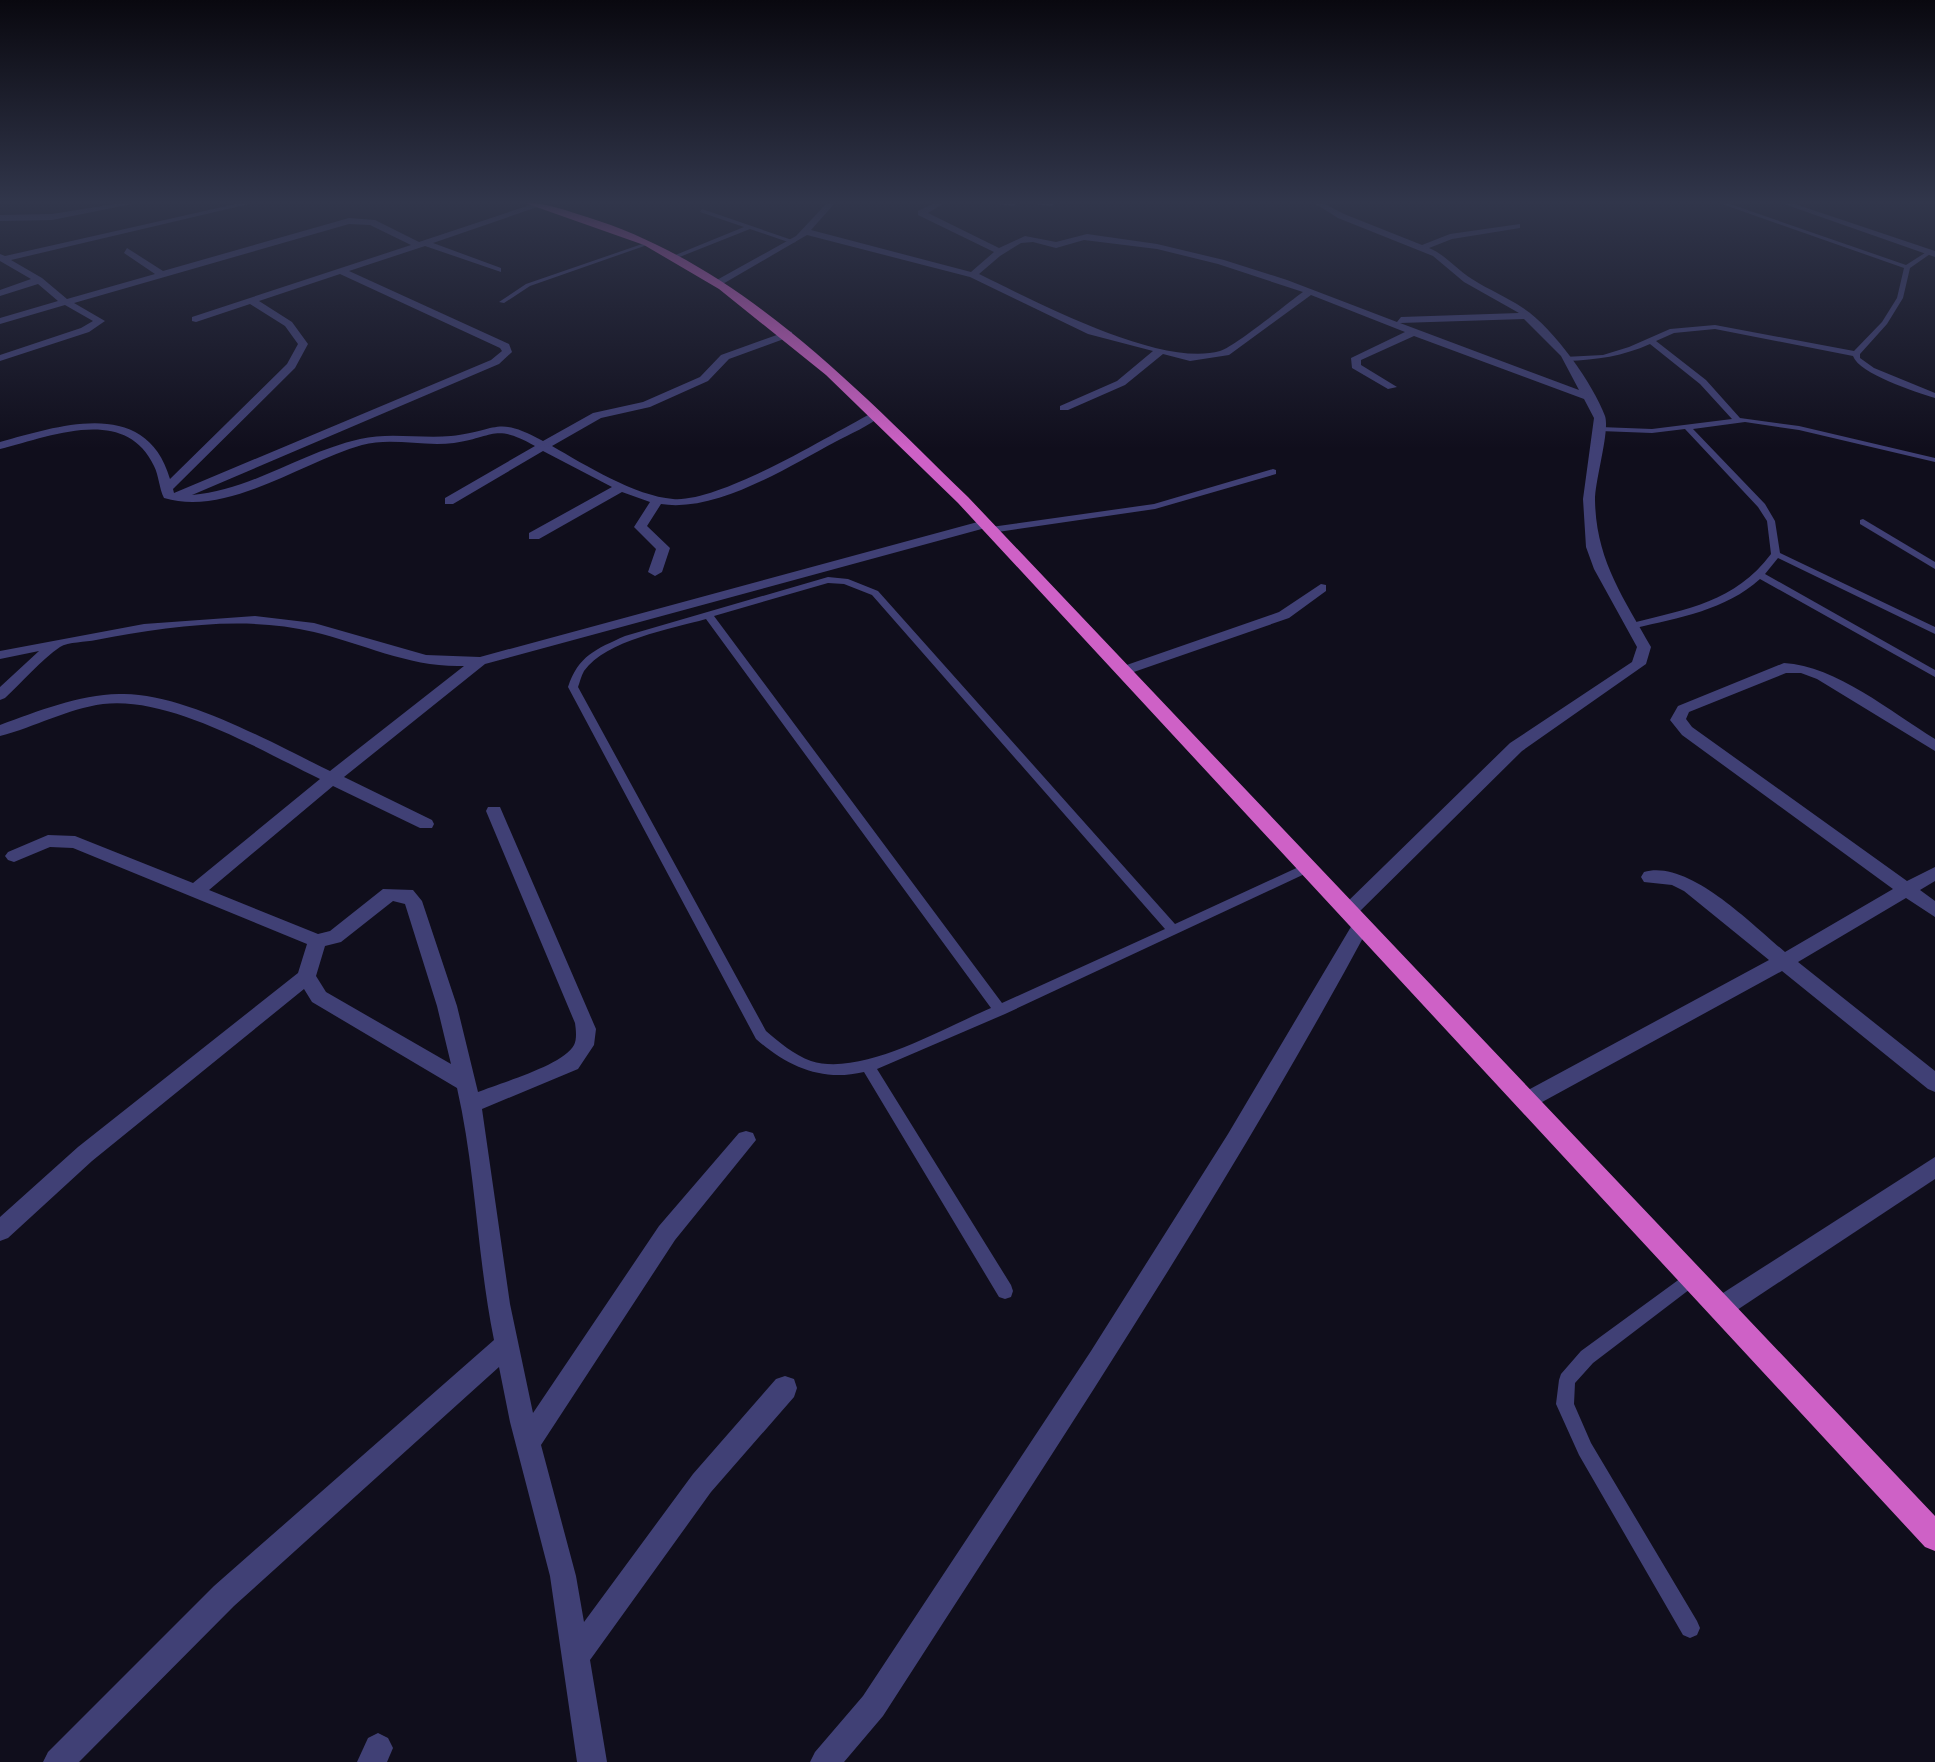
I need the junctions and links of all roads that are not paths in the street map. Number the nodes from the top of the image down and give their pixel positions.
1 (23, 285) edge
2 (45, 285) edge
3 (118, 285) edge
4 (298, 285) edge
5 (372, 285) edge
6 (528, 285) edge
7 (721, 285) edge
8 (994, 285) edge
9 (1287, 285) edge
10 (1477, 285) edge
11 (1904, 285) edge
12 (0, 293) edge
13 (1308, 293) junction
14 (64, 301) junction
15 (251, 301) junction
16 (502, 302) dead end
17 (1527, 316) junction
18 (195, 319) dead end
19 (1390, 320) junction
20 (0, 321) edge
21 (1416, 331) junction
22 (788, 334) junction
23 (1651, 341) junction
24 (1160, 351) junction
25 (1856, 354) junction
26 (0, 358) edge
27 (1567, 359) junction
28 (1392, 387) dead end
29 (1935, 396) edge
30 (1591, 398) junction
31 (1064, 408) dead end
32 (876, 415) junction
33 (1737, 420) junction
34 (1689, 428) junction
35 (1600, 429) junction
36 (542, 445) junction
37 (0, 446) edge
38 (1935, 460) edge
39 (1273, 472) dead end
40 (623, 486) junction
41 (170, 493) junction
42 (658, 500) junction
43 (449, 501) dead end
44 (1863, 522) dead end
45 (988, 527) junction
46 (534, 536) dead end
47 (1776, 554) junction
48 (1935, 566) edge
49 (655, 572) dead end
50 (1760, 576) junction
51 (1321, 589) dead end
52 (708, 615) junction
53 (1635, 625) junction
54 (1935, 631) edge
55 (54, 645) junction
56 (0, 654) edge
57 (480, 661) junction
58 (1122, 671) junction
59 (1935, 674) edge
60 (0, 695) edge
61 (0, 732) edge
62 (1935, 746) edge
63 (333, 777) junction
64 (494, 811) dead end
65 (426, 824) dead end
66 (14, 856) dead end
67 (1307, 868) junction
68 (1935, 873) edge
69 (1650, 877) dead end
70 (1906, 889) junction
71 (196, 891) junction
72 (1935, 910) edge
73 (1355, 918) junction
74 (1173, 930) junction
75 (317, 941) junction
76 (1784, 961) junction
77 (306, 977) junction
78 (1000, 1010) junction
79 (868, 1066) junction
80 (1935, 1083) edge
81 (468, 1093) junction
82 (1526, 1101) junction
83 (746, 1140) dead end
84 (1935, 1167) edge
85 (4, 1221) edge
86 (1692, 1278) junction
87 (1005, 1291) dead end
88 (1720, 1308) junction
89 (506, 1345) junction
90 (785, 1388) dead end
91 (528, 1443) junction
92 (1935, 1537) edge
93 (1690, 1628) dead end
94 (575, 1657) junction
95 (58, 1762) edge
96 (592, 1762) edge
97 (825, 1762) edge

1 - 12 street
2 - 14 street
3 - 14 street
4 - 15 street
5 - 41 street
6 - 16 lane
7 - 22 highway
8 - 24 street
9 - 13 street
10 - 17 street
11 - 25 lane
13 - 19 street
13 - 24 street
14 - 20 street
14 - 26 street
15 - 18 street
15 - 41 street
17 - 19 street
17 - 27 street
19 - 21 street
21 - 28 street
21 - 30 street
22 - 32 highway
22 - 36 street
23 - 25 lane
23 - 27 lane
23 - 33 lane
24 - 31 street
25 - 29 lane
27 - 30 street
30 - 35 street
32 - 42 street
32 - 45 highway
33 - 34 lane
33 - 38 lane
34 - 35 lane
34 - 47 lane
35 - 53 street
36 - 40 street
36 - 41 street
36 - 43 street
37 - 41 street
39 - 45 lane
40 - 42 street
40 - 46 street
42 - 49 street
44 - 48 lane
45 - 57 street
45 - 58 highway
47 - 50 lane
47 - 54 lane
50 - 53 lane
50 - 59 lane
51 - 58 street
52 - 74 lane
52 - 78 lane
52 - 79 lane
53 - 73 street
55 - 56 street
55 - 57 street
55 - 60 street
57 - 63 street
58 - 67 highway
61 - 63 street
62 - 70 street
63 - 65 street
63 - 71 street
64 - 81 street
66 - 71 street
67 - 73 highway
67 - 74 lane
68 - 70 street
69 - 76 street
70 - 72 street
70 - 76 street
71 - 75 street
73 - 82 highway
73 - 97 street
74 - 78 lane
75 - 77 street
75 - 81 street
76 - 80 street
76 - 82 street
77 - 81 street
77 - 85 street
78 - 79 lane
79 - 87 lane
81 - 89 street
82 - 86 highway
83 - 91 street
84 - 88 street
86 - 88 highway
86 - 93 lane
88 - 92 highway
89 - 91 street
89 - 95 street
90 - 94 street
91 - 94 street
94 - 96 street

